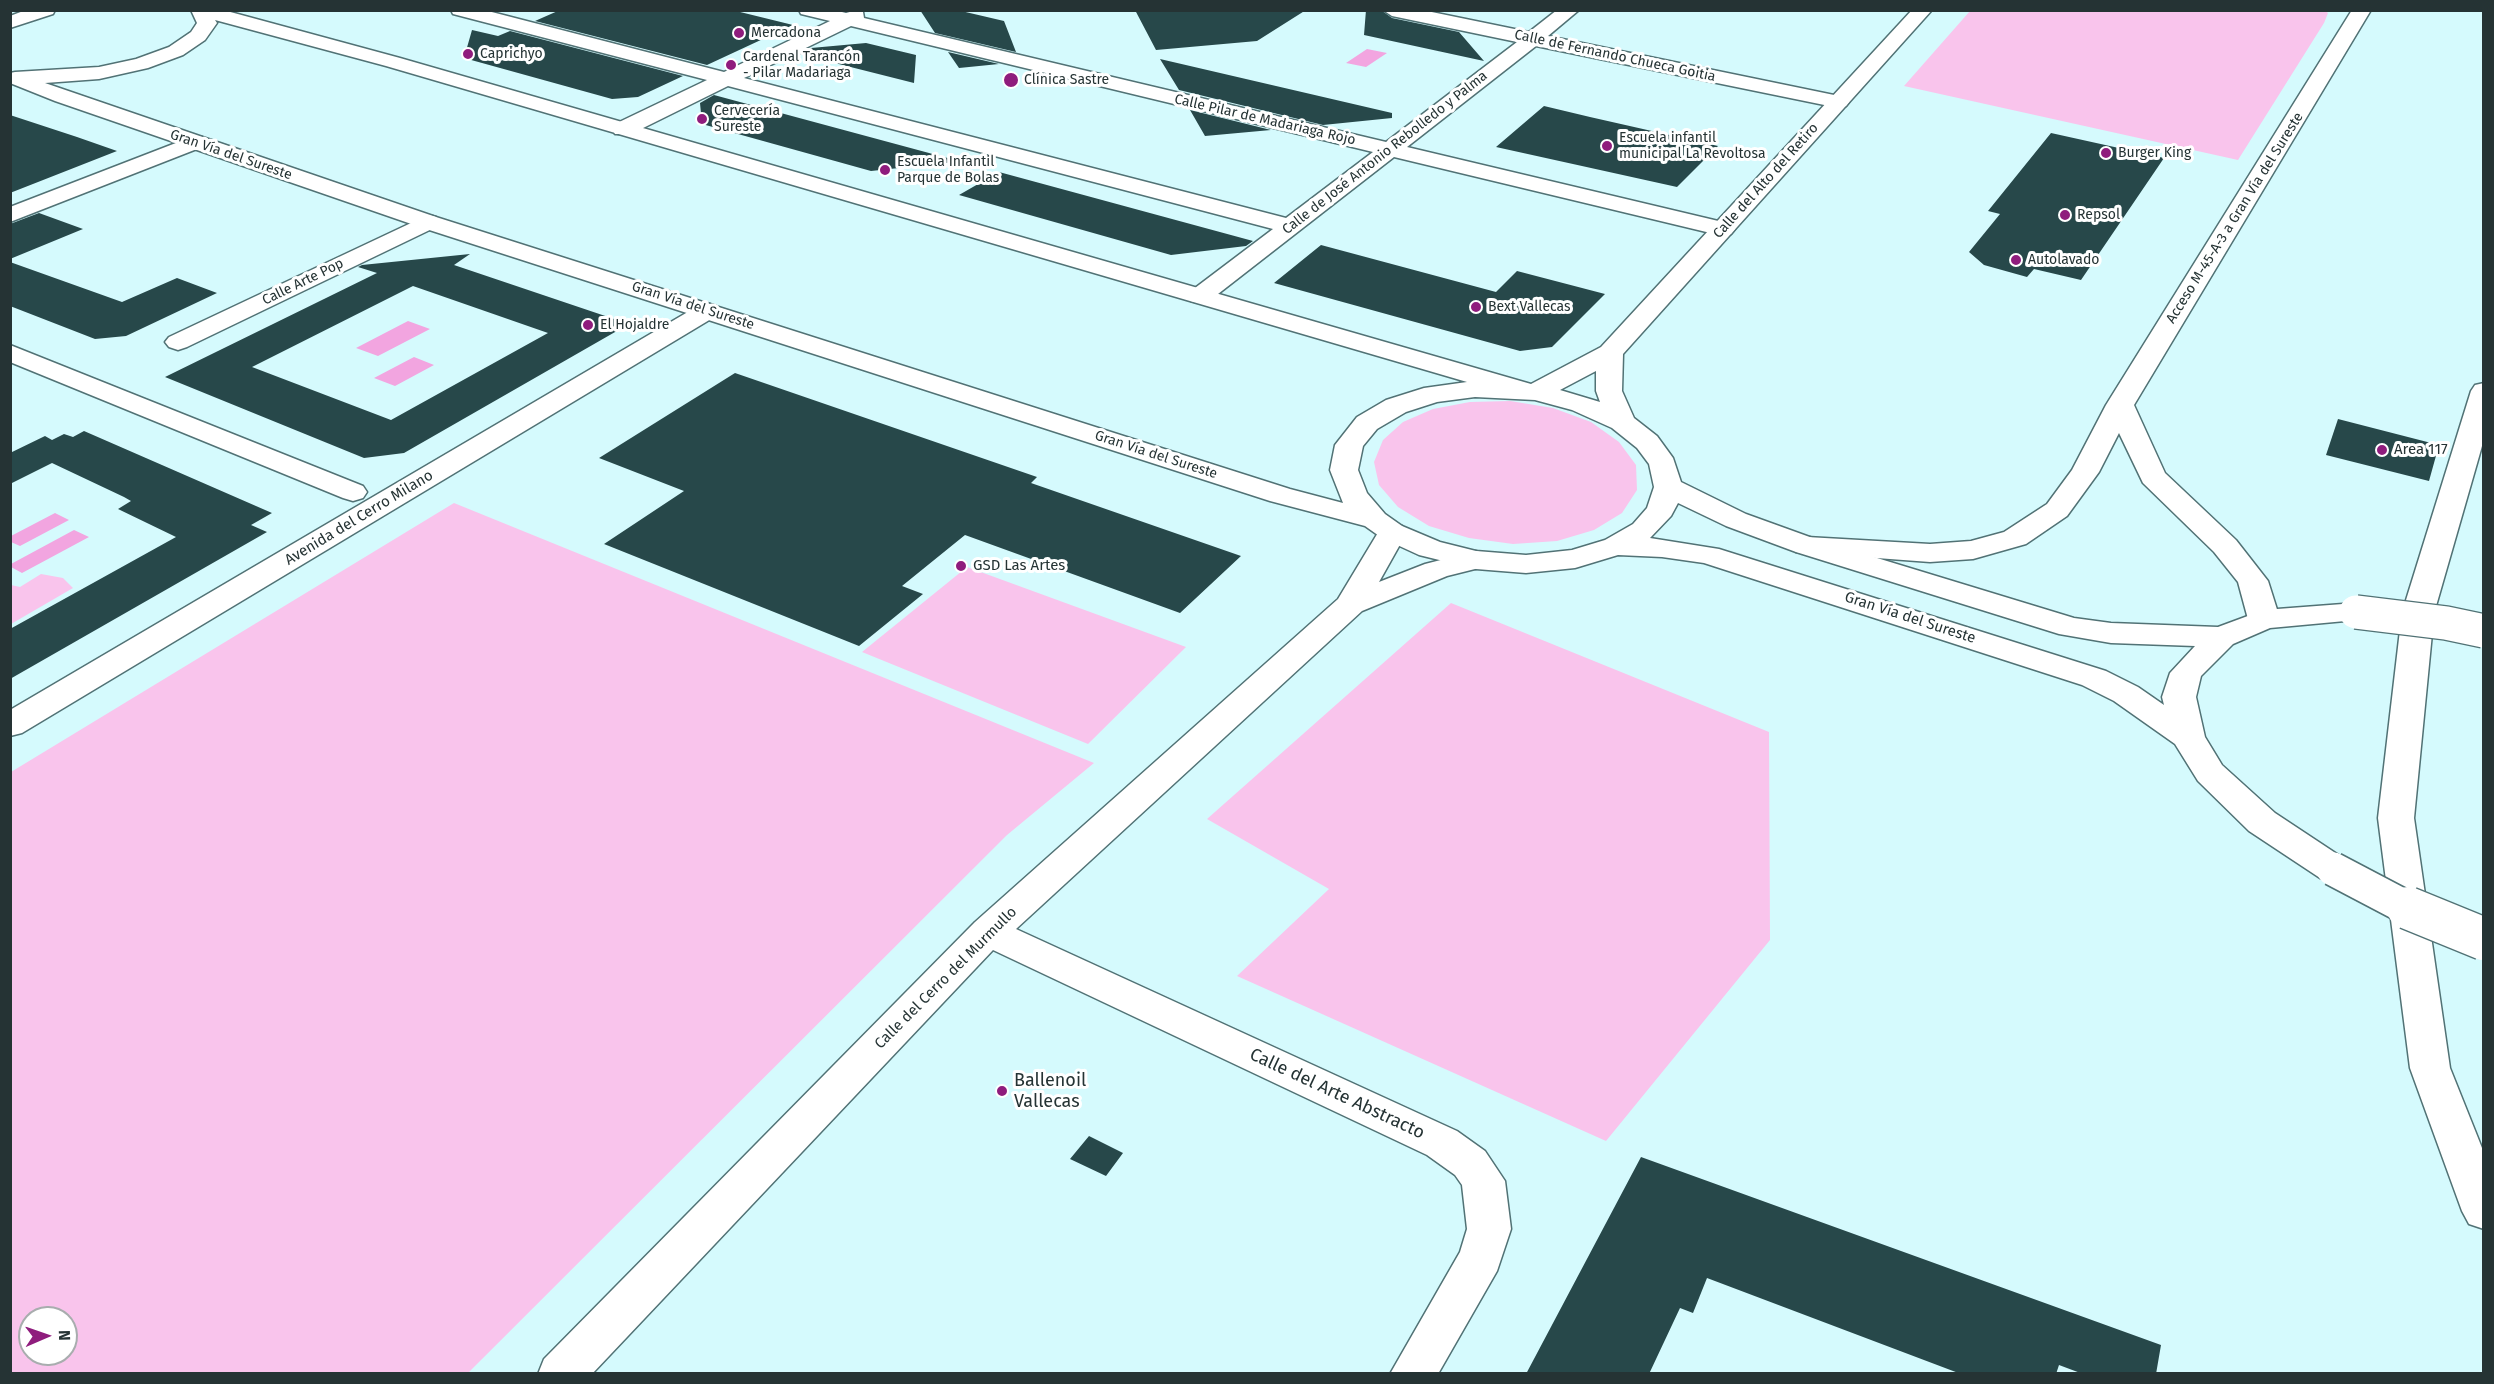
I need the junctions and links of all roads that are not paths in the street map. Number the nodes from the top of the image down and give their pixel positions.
1 (46, 10) edge
2 (460, 10) edge
3 (808, 10) edge
4 (868, 10) edge
5 (1392, 10) edge
6 (1570, 10) edge
7 (1923, 10) edge
8 (2362, 10) edge
9 (200, 11) edge
10 (848, 20) junction
11 (10, 22) edge
12 (1534, 39) junction
13 (13, 77) edge
14 (723, 80) junction
15 (1839, 102) junction
16 (623, 129) junction
17 (194, 142) junction
18 (1390, 149) junction
19 (10, 215) edge
20 (428, 222) junction
21 (1290, 226) junction
22 (1723, 229) junction
23 (1200, 296) junction
24 (707, 311) junction
25 (178, 342) dead end
26 (10, 353) edge
27 (1610, 353) junction
28 (1527, 391) junction
29 (2484, 391) edge
30 (2120, 405) junction
31 (1622, 422) junction
32 (1668, 488) junction
33 (353, 492) dead end
34 (1384, 526) junction
35 (1616, 546) junction
36 (1807, 546) junction
37 (1476, 560) junction
38 (1351, 604) junction
39 (2264, 619) junction
40 (2484, 631) edge
41 (2222, 637) junction
42 (10, 725) edge
43 (2188, 736) junction
44 (988, 932) junction
45 (2484, 939) edge
46 (2484, 1211) edge
47 (561, 1374) edge
48 (1413, 1374) edge

1 - 11 main road
2 - 14 main road
3 - 10 main road, Calle Pilar de Madariaga Rojo
4 - 10 main road
5 - 12 main road, Calle de Fernando Chueca Goitia
6 - 12 main road, Calle de José Antonio Rebolledo y Palma
7 - 15 main road, Calle del Alto del Retiro
8 - 30 main road, Acceso M-45-A-3 a Gran Vía del Sureste
9 - 13 main road
9 - 16 main road
10 - 14 main road
10 - 18 main road, Calle Pilar de Madariaga Rojo
12 - 15 main road, Calle de Fernando Chueca Goitia
12 - 18 main road, Calle de José Antonio Rebolledo y Palma
13 - 17 main road, Gran Vía del Sureste
14 - 16 main road
14 - 21 main road
15 - 22 main road, Calle del Alto del Retiro
16 - 23 main road
17 - 19 main road
17 - 20 main road, Gran Vía del Sureste
18 - 21 main road, Calle de José Antonio Rebolledo y Palma
18 - 22 main road, Calle Pilar de Madariaga Rojo
20 - 24 main road, Gran Vía del Sureste
20 - 25 main road, Calle Arte Pop
21 - 23 main road, Calle de José Antonio Rebolledo y Palma
22 - 27 main road, Calle del Alto del Retiro
23 - 28 main road
24 - 34 main road, Gran Vía del Sureste
24 - 42 main road, Avenida del Cerro Milano
26 - 33 main road
27 - 28 main road, Calle del Alto del Retiro
27 - 31 main road
28 - 31 main road
28 - 34 main road
29 - 46 main road
30 - 36 main road, Acceso M-45-A-3 a Gran Vía del Sureste
30 - 39 main road
31 - 32 main road
32 - 35 main road
32 - 36 main road
34 - 37 main road
34 - 38 main road, Calle del Cerro del Murmullo
35 - 37 main road
35 - 43 main road, Gran Vía del Sureste
36 - 41 main road
37 - 38 main road, Calle del Cerro del Murmullo
38 - 44 main road, Calle del Cerro del Murmullo
39 - 40 main road, bridge
39 - 41 main road
41 - 43 main road
43 - 45 main road, bridge
44 - 47 main road, Calle del Cerro del Murmullo
44 - 48 main road, Calle del Arte Abstracto

